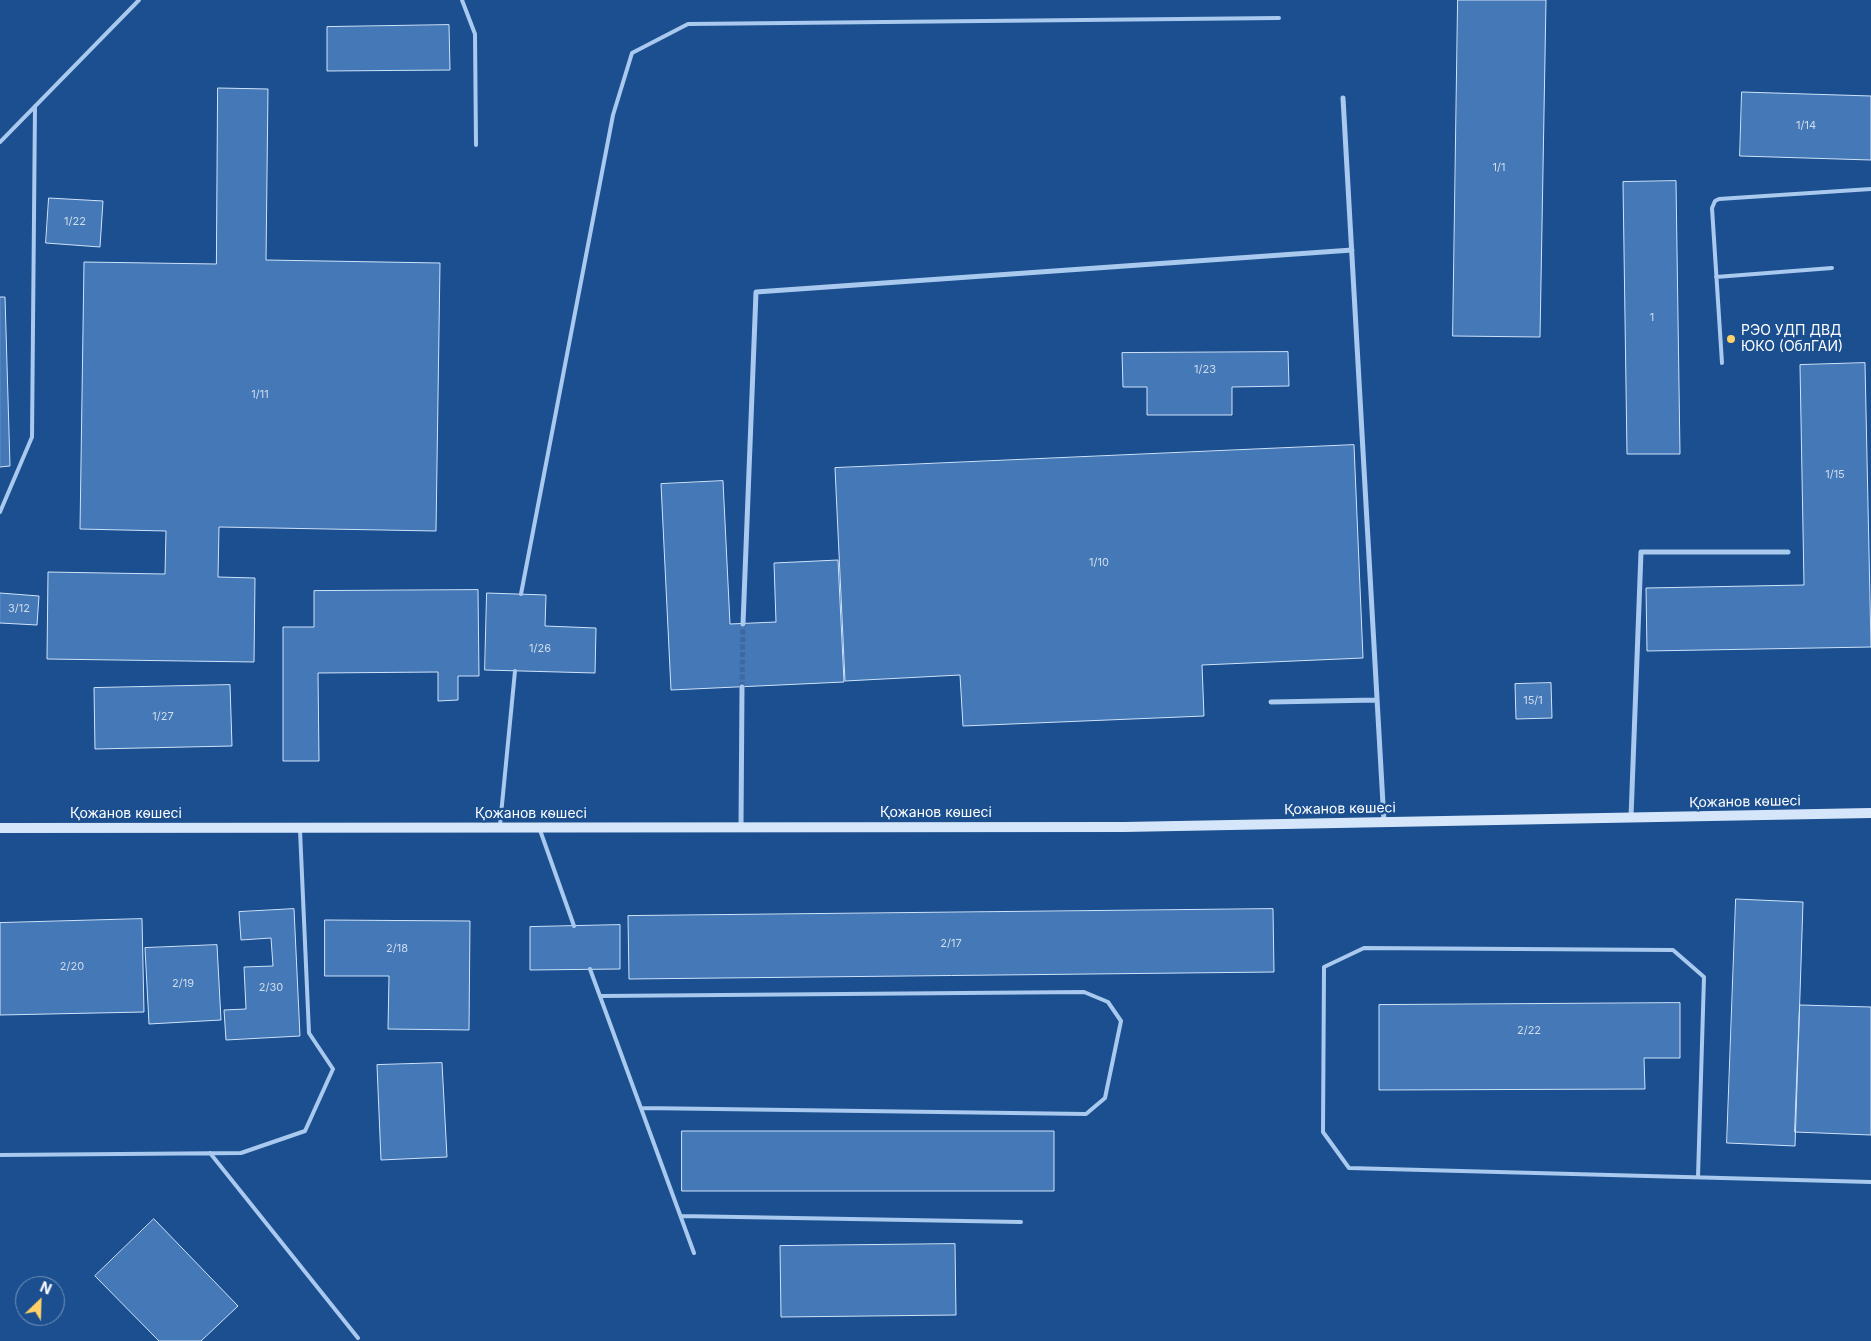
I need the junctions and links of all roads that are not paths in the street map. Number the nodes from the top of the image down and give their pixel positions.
1 (139, 0) edge
2 (462, 0) edge
3 (1279, 18) dead end
4 (1343, 98) dead end
5 (35, 106) junction
6 (0, 142) edge
7 (476, 145) dead end
8 (1871, 189) edge
9 (1352, 250) junction
10 (1832, 268) dead end
11 (1716, 277) junction
12 (1722, 363) dead end
13 (0, 512) edge
14 (1788, 552) dead end
15 (521, 594) dead end
16 (743, 624) tunnel mouth
17 (515, 671) dead end
18 (742, 687) tunnel mouth
19 (1377, 700) junction
20 (1271, 702) dead end
21 (1871, 813) edge
22 (1631, 818) junction
23 (1384, 822) junction
24 (300, 827) junction
25 (499, 827) junction
26 (540, 827) junction
27 (741, 827) junction
28 (0, 828) edge
29 (574, 926) dead end
30 (590, 969) dead end
31 (601, 996) junction
32 (642, 1108) junction
33 (210, 1153) junction
34 (0, 1155) edge
35 (1698, 1177) junction
36 (1871, 1182) edge
37 (681, 1216) junction
38 (1021, 1222) dead end
39 (694, 1253) dead end
40 (358, 1338) dead end

1 - 5 lane
2 - 7 lane
3 - 15 lane
4 - 9 street
5 - 6 lane
5 - 13 lane
8 - 11 lane
9 - 16 street
9 - 19 street
10 - 11 lane
11 - 12 lane
14 - 22 street
17 - 25 lane
18 - 27 street
19 - 20 street
19 - 23 street
21 - 22 main road, Қожанов көшесі
22 - 23 main road, Қожанов көшесі
23 - 27 main road, Қожанов көшесі
24 - 25 main road, Қожанов көшесі
24 - 28 main road, Қожанов көшесі
24 - 33 lane
25 - 26 main road, Қожанов көшесі
26 - 27 main road, Қожанов көшесі
26 - 29 lane
30 - 31 lane
31 - 32 lane
31 - 32 lane
32 - 37 lane
33 - 34 lane
33 - 40 lane
35 - 35 lane
35 - 36 lane
37 - 38 lane
37 - 39 lane

